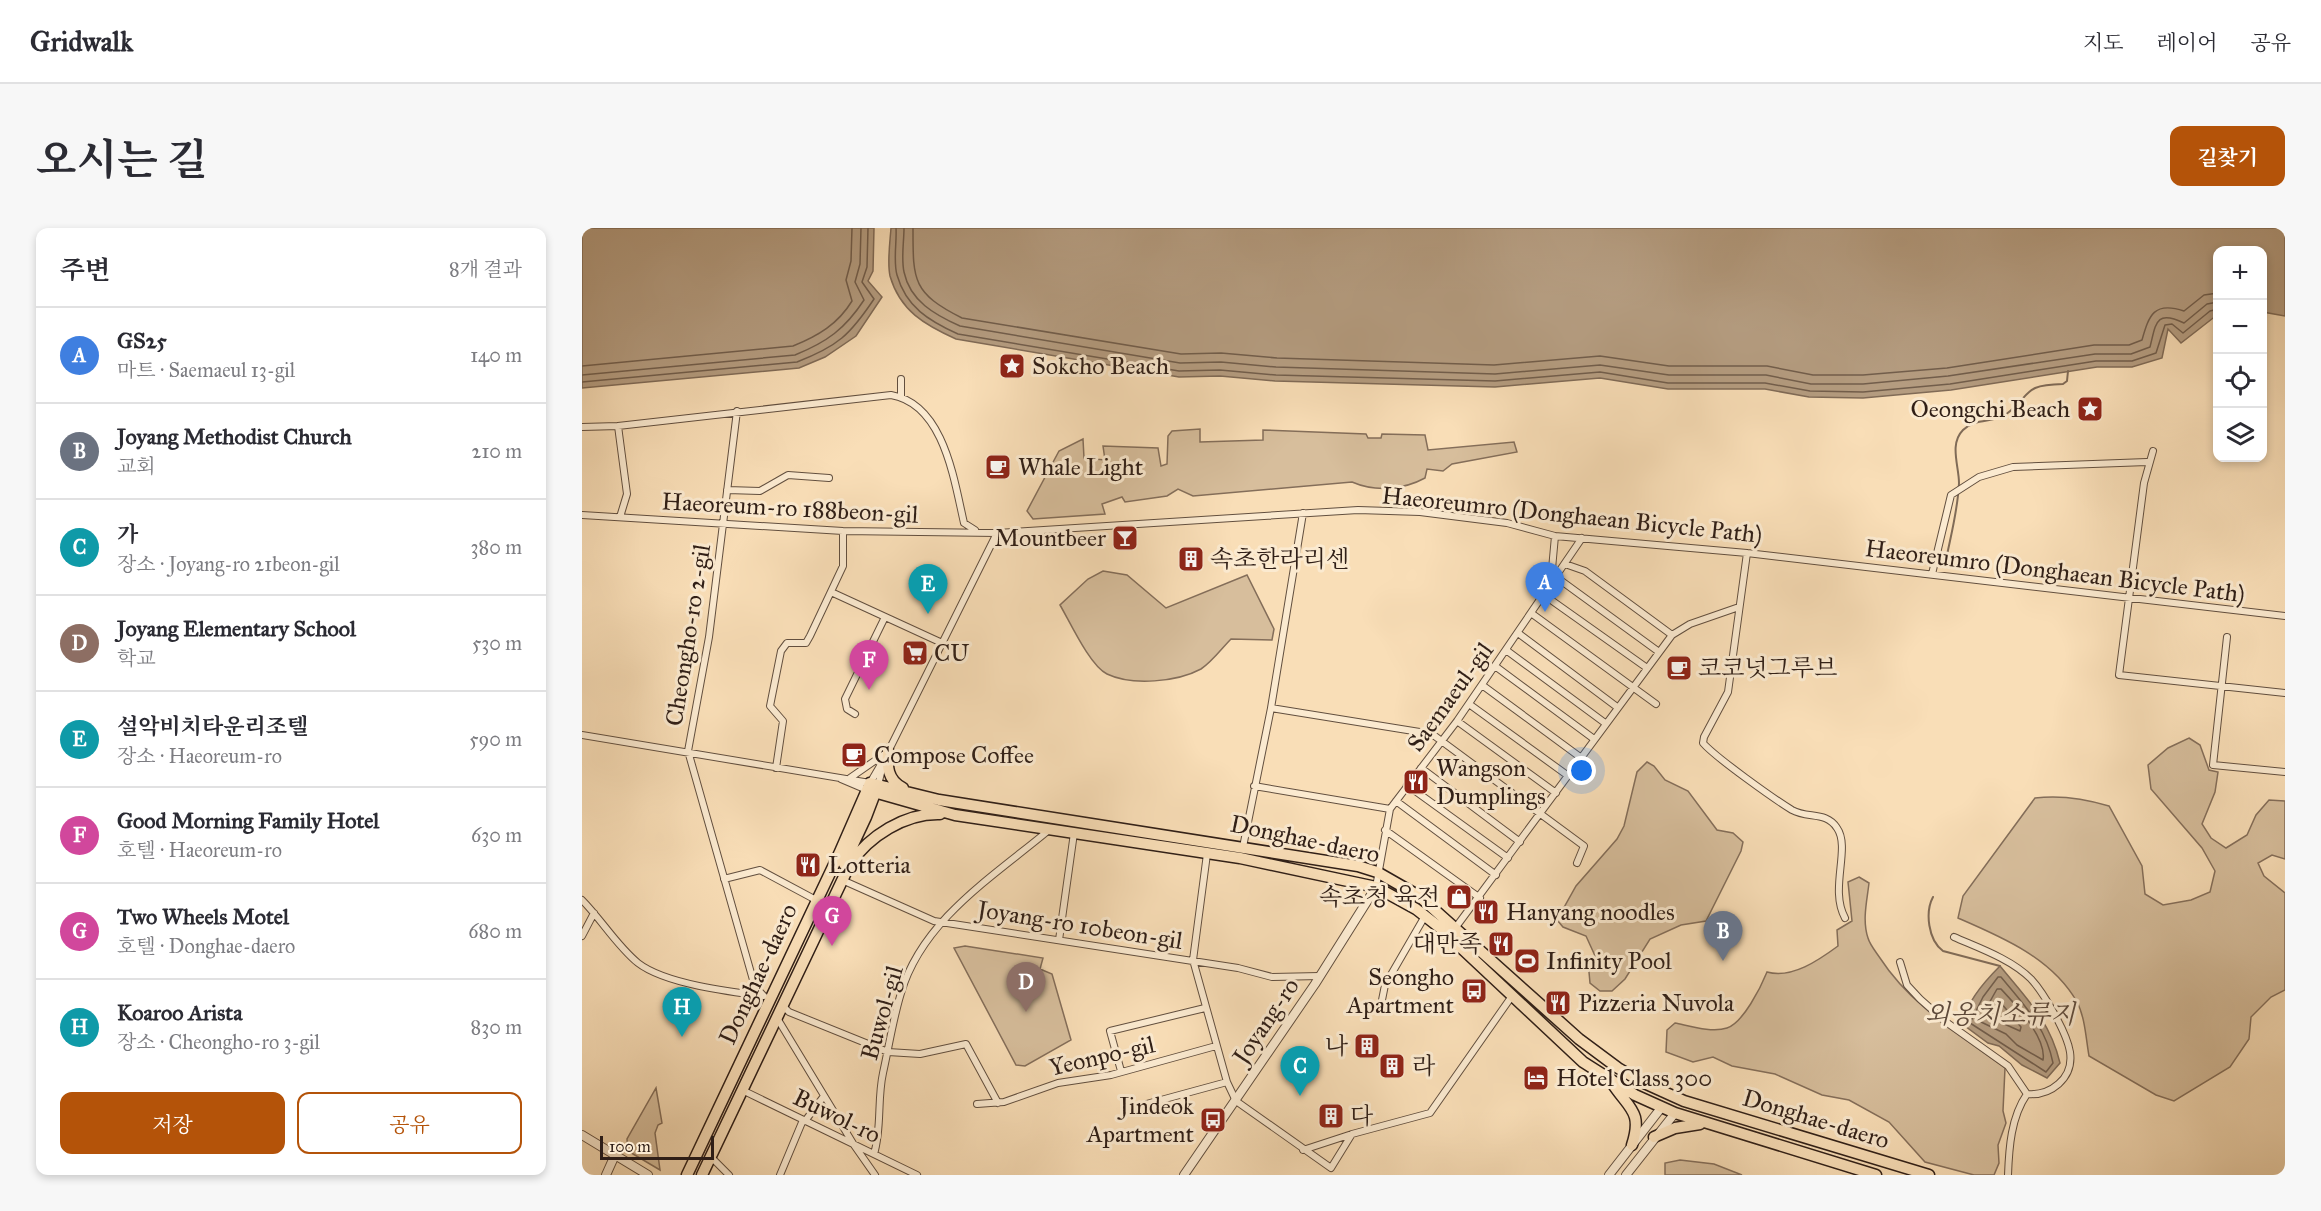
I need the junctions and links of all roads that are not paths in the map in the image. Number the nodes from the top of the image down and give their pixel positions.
1 (901, 379) dead end
2 (902, 397) junction
3 (737, 411) junction
4 (618, 426) junction
5 (582, 427) edge
6 (2152, 451) dead end
7 (2147, 462) junction
8 (829, 478) dead end
9 (727, 490) junction
10 (1303, 513) junction
11 (582, 515) edge
12 (620, 517) junction
13 (723, 524) junction
14 (843, 531) junction
15 (997, 533) junction
16 (1555, 536) junction
17 (1582, 538) junction
18 (1747, 553) junction
19 (1565, 564) junction
20 (1932, 574) junction
21 (1555, 578) junction
22 (831, 592) junction
23 (1544, 595) junction
24 (2128, 598) junction
25 (1739, 607) junction
26 (1531, 613) junction
27 (2285, 616) edge
28 (885, 617) junction
29 (1518, 633) junction
30 (1672, 635) junction
31 (2227, 637) dead end
32 (942, 643) junction
33 (1506, 650) junction
34 (1659, 652) junction
35 (1495, 666) junction
36 (1647, 668) junction
37 (1482, 685) junction
38 (1632, 686) junction
39 (2221, 688) junction
40 (2285, 693) edge
41 (1469, 704) junction
42 (1656, 704) dead end
43 (1617, 707) junction
44 (1271, 708) junction
45 (855, 714) dead end
46 (1457, 721) junction
47 (1605, 723) junction
48 (582, 735) edge
49 (1594, 739) junction
50 (1442, 740) junction
51 (688, 751) junction
52 (886, 754) junction
53 (1580, 757) junction
54 (776, 768) junction
55 (1421, 768) junction
56 (2285, 772) edge
57 (1568, 775) junction
58 (850, 778) junction
59 (842, 779) junction
60 (1407, 785) junction
61 (1254, 786) junction
62 (872, 788) junction
63 (1556, 793) junction
64 (914, 794) junction
65 (1396, 801) junction
66 (1390, 809) junction
67 (1541, 814) junction
68 (955, 815) junction
69 (1049, 830) junction
70 (1385, 830) junction
71 (1074, 833) junction
72 (1210, 841) junction
73 (1520, 842) junction
74 (1243, 847) junction
75 (1208, 854) junction
76 (1508, 858) junction
77 (1577, 863) dead end
78 (1377, 872) junction
79 (1496, 875) junction
80 (724, 879) junction
81 (842, 880) junction
82 (1376, 887) junction
83 (1480, 898) junction
84 (582, 900) edge
85 (816, 900) junction
86 (594, 913) junction
87 (1425, 916) junction
88 (824, 917) junction
89 (1845, 918) dead end
90 (940, 921) junction
91 (1456, 927) junction
92 (582, 936) edge
93 (1954, 937) dead end
94 (1059, 940) junction
95 (1192, 960) junction
96 (1900, 962) dead end
97 (1320, 976) junction
98 (766, 996) junction
99 (1512, 996) junction
100 (781, 1004) junction
101 (1381, 1005) dead end
102 (1205, 1008) junction
103 (776, 1016) junction
104 (1216, 1046) junction
105 (888, 1052) junction
106 (1121, 1071) junction
107 (1610, 1080) junction
108 (1227, 1082) junction
109 (741, 1089) junction
110 (2027, 1094) junction
111 (824, 1096) junction
112 (1671, 1096) junction
113 (1236, 1101) junction
114 (1684, 1101) junction
115 (998, 1103) junction
116 (977, 1104) dead end
117 (1139, 1106) dead end
118 (1661, 1108) junction
119 (1675, 1113) junction
120 (804, 1120) junction
121 (1710, 1124) junction
122 (1352, 1134) junction
123 (582, 1135) edge
124 (1654, 1137) junction
125 (854, 1145) junction
126 (1632, 1145) junction
127 (1303, 1150) junction
128 (874, 1154) junction
129 (615, 1155) junction
130 (711, 1157) junction
131 (867, 1164) junction
132 (1330, 1168) junction
133 (606, 1175) edge
134 (648, 1175) edge
135 (687, 1175) edge
136 (702, 1175) edge
137 (729, 1175) edge
138 (780, 1175) edge
139 (866, 1175) edge
140 (875, 1175) edge
141 (917, 1175) edge
142 (1184, 1175) edge
143 (1326, 1175) edge
144 (1609, 1175) edge
145 (1626, 1175) edge
146 (1876, 1175) edge
147 (1929, 1175) edge
148 (2008, 1175) edge

1 - 2 street
2 - 3 street
2 - 15 street
3 - 4 street
3 - 9 street, Cheongho-ro 2-gil
4 - 5 street
4 - 12 street
6 - 7 street
7 - 20 street
7 - 24 street
8 - 9 street
9 - 13 street, Cheongho-ro 2-gil
10 - 15 street, Haeoreumro (Donghaean Bicycle Path)
10 - 16 street, Haeoreumro (Donghaean Bicycle Path)
10 - 44 street
11 - 12 street, Haeoreum-ro 188beon-gil
12 - 13 street, Haeoreum-ro 188beon-gil
13 - 14 street, Haeoreum-ro 188beon-gil
13 - 51 street, Cheongho-ro 2-gil
14 - 15 street, Haeoreum-ro 188beon-gil
14 - 22 street
15 - 32 street
16 - 17 street, Haeoreumro (Donghaean Bicycle Path)
16 - 21 street
17 - 18 street, Haeoreumro (Donghaean Bicycle Path)
17 - 19 street, Saemaeul-gil
18 - 20 street, Haeoreumro (Donghaean Bicycle Path)
18 - 25 street
19 - 21 street, Saemaeul-gil
19 - 30 street
20 - 24 street, Haeoreumro (Donghaean Bicycle Path)
21 - 23 street, Saemaeul-gil
21 - 34 street
22 - 28 street
22 - 54 street
23 - 26 street, Saemaeul-gil
23 - 36 street
24 - 27 street, Haeoreumro (Donghaean Bicycle Path)
24 - 39 street
25 - 30 street
25 - 89 street
26 - 29 street, Saemaeul-gil
26 - 38 street
28 - 32 street
28 - 45 street
29 - 33 street, Saemaeul-gil
29 - 43 street
30 - 34 street
31 - 39 street
32 - 52 street
33 - 35 street, Saemaeul-gil
33 - 47 street
34 - 36 street
35 - 37 street, Saemaeul-gil
35 - 49 street
36 - 38 street
37 - 41 street, Saemaeul-gil
37 - 53 street
38 - 42 street
38 - 43 street
39 - 40 street
39 - 56 street
41 - 46 street, Saemaeul-gil
41 - 57 street
43 - 47 street
44 - 50 street
44 - 61 street
46 - 50 street, Saemaeul-gil
46 - 63 street
47 - 49 street
48 - 51 street
49 - 53 street
50 - 55 street, Saemaeul-gil
50 - 67 street
51 - 54 street
51 - 80 street
52 - 58 street
52 - 62 street
52 - 64 main road
53 - 57 street
54 - 59 street
55 - 60 street, Saemaeul-gil
55 - 73 street
57 - 63 street
58 - 59 street
58 - 62 street
59 - 62 street
60 - 65 street, Saemaeul-gil
60 - 76 street
61 - 66 street
61 - 74 street
62 - 64 main road, Donghae-daero
62 - 68 main road, Donghae-daero
62 - 85 main road, Donghae-daero
62 - 88 main road, Donghae-daero
63 - 67 street
64 - 72 main road, Donghae-daero
65 - 66 street, Saemaeul-gil
65 - 79 street
66 - 70 street, Saemaeul-gil
67 - 73 street
67 - 77 street
68 - 69 main road, Donghae-daero
68 - 81 main road, Donghae-daero
69 - 71 main road, Donghae-daero
69 - 90 street, Buwol-gil
70 - 78 street, Saemaeul-gil
70 - 83 street
71 - 75 main road, Donghae-daero
71 - 94 street
72 - 74 main road, Donghae-daero
72 - 75 main road
73 - 76 street
74 - 78 main road, Donghae-daero
75 - 82 main road, Donghae-daero
75 - 95 street
76 - 79 street
78 - 82 street, Saemaeul-gil
78 - 91 main road, Donghae-daero
79 - 83 street
80 - 85 street
80 - 98 street
81 - 88 main road, Donghae-daero
81 - 90 street, Joyang-ro 10beon-gil
82 - 87 main road, Donghae-daero
82 - 97 street, Joyang-ro
83 - 91 street
84 - 86 street
85 - 98 main road, Donghae-daero
86 - 92 street
86 - 98 street
87 - 99 main road, Donghae-daero
87 - 101 street
88 - 100 main road, Donghae-daero
90 - 94 street, Joyang-ro 10beon-gil
90 - 105 street, Buwol-gil
91 - 112 main road, Donghae-daero
93 - 110 street
94 - 95 street, Joyang-ro 10beon-gil
95 - 97 street, Joyang-ro 10beon-gil
95 - 102 street
96 - 110 street
97 - 113 street, Joyang-ro
98 - 100 main road
98 - 135 main road, Donghae-daero
99 - 107 main road, Donghae-daero
99 - 122 street
100 - 103 main road, Donghae-daero
100 - 105 street
102 - 104 street
102 - 106 street
103 - 109 main road, Donghae-daero
103 - 111 street
104 - 106 street, Yeonpo-gil
104 - 108 street
105 - 115 street
105 - 128 street, Buwol-gil
106 - 115 street, Yeonpo-gil
107 - 118 main road, Donghae-daero
107 - 126 main road
108 - 113 street
108 - 117 street
109 - 120 street, Buwol-ro
109 - 130 main road, Donghae-daero
110 - 148 street
111 - 120 street
111 - 125 street
112 - 114 main road, Donghae-daero
112 - 118 main road
113 - 127 street
113 - 142 street, Joyang-ro
114 - 119 main road
114 - 147 main road, Donghae-daero
115 - 116 street, Yeonpo-gil
118 - 119 main road, Donghae-daero
118 - 126 street
119 - 121 main road, Donghae-daero
119 - 124 street
120 - 125 street, Buwol-ro
120 - 138 street
121 - 124 main road
121 - 146 main road, Donghae-daero
122 - 127 street
122 - 132 street
123 - 129 street
124 - 145 street
125 - 128 street, Buwol-ro
125 - 131 street
126 - 144 street
127 - 132 street
128 - 141 street, Buwol-ro
129 - 133 street
129 - 134 street
130 - 136 main road, Donghae-daero
130 - 137 street
131 - 139 street
131 - 140 street
132 - 143 street

